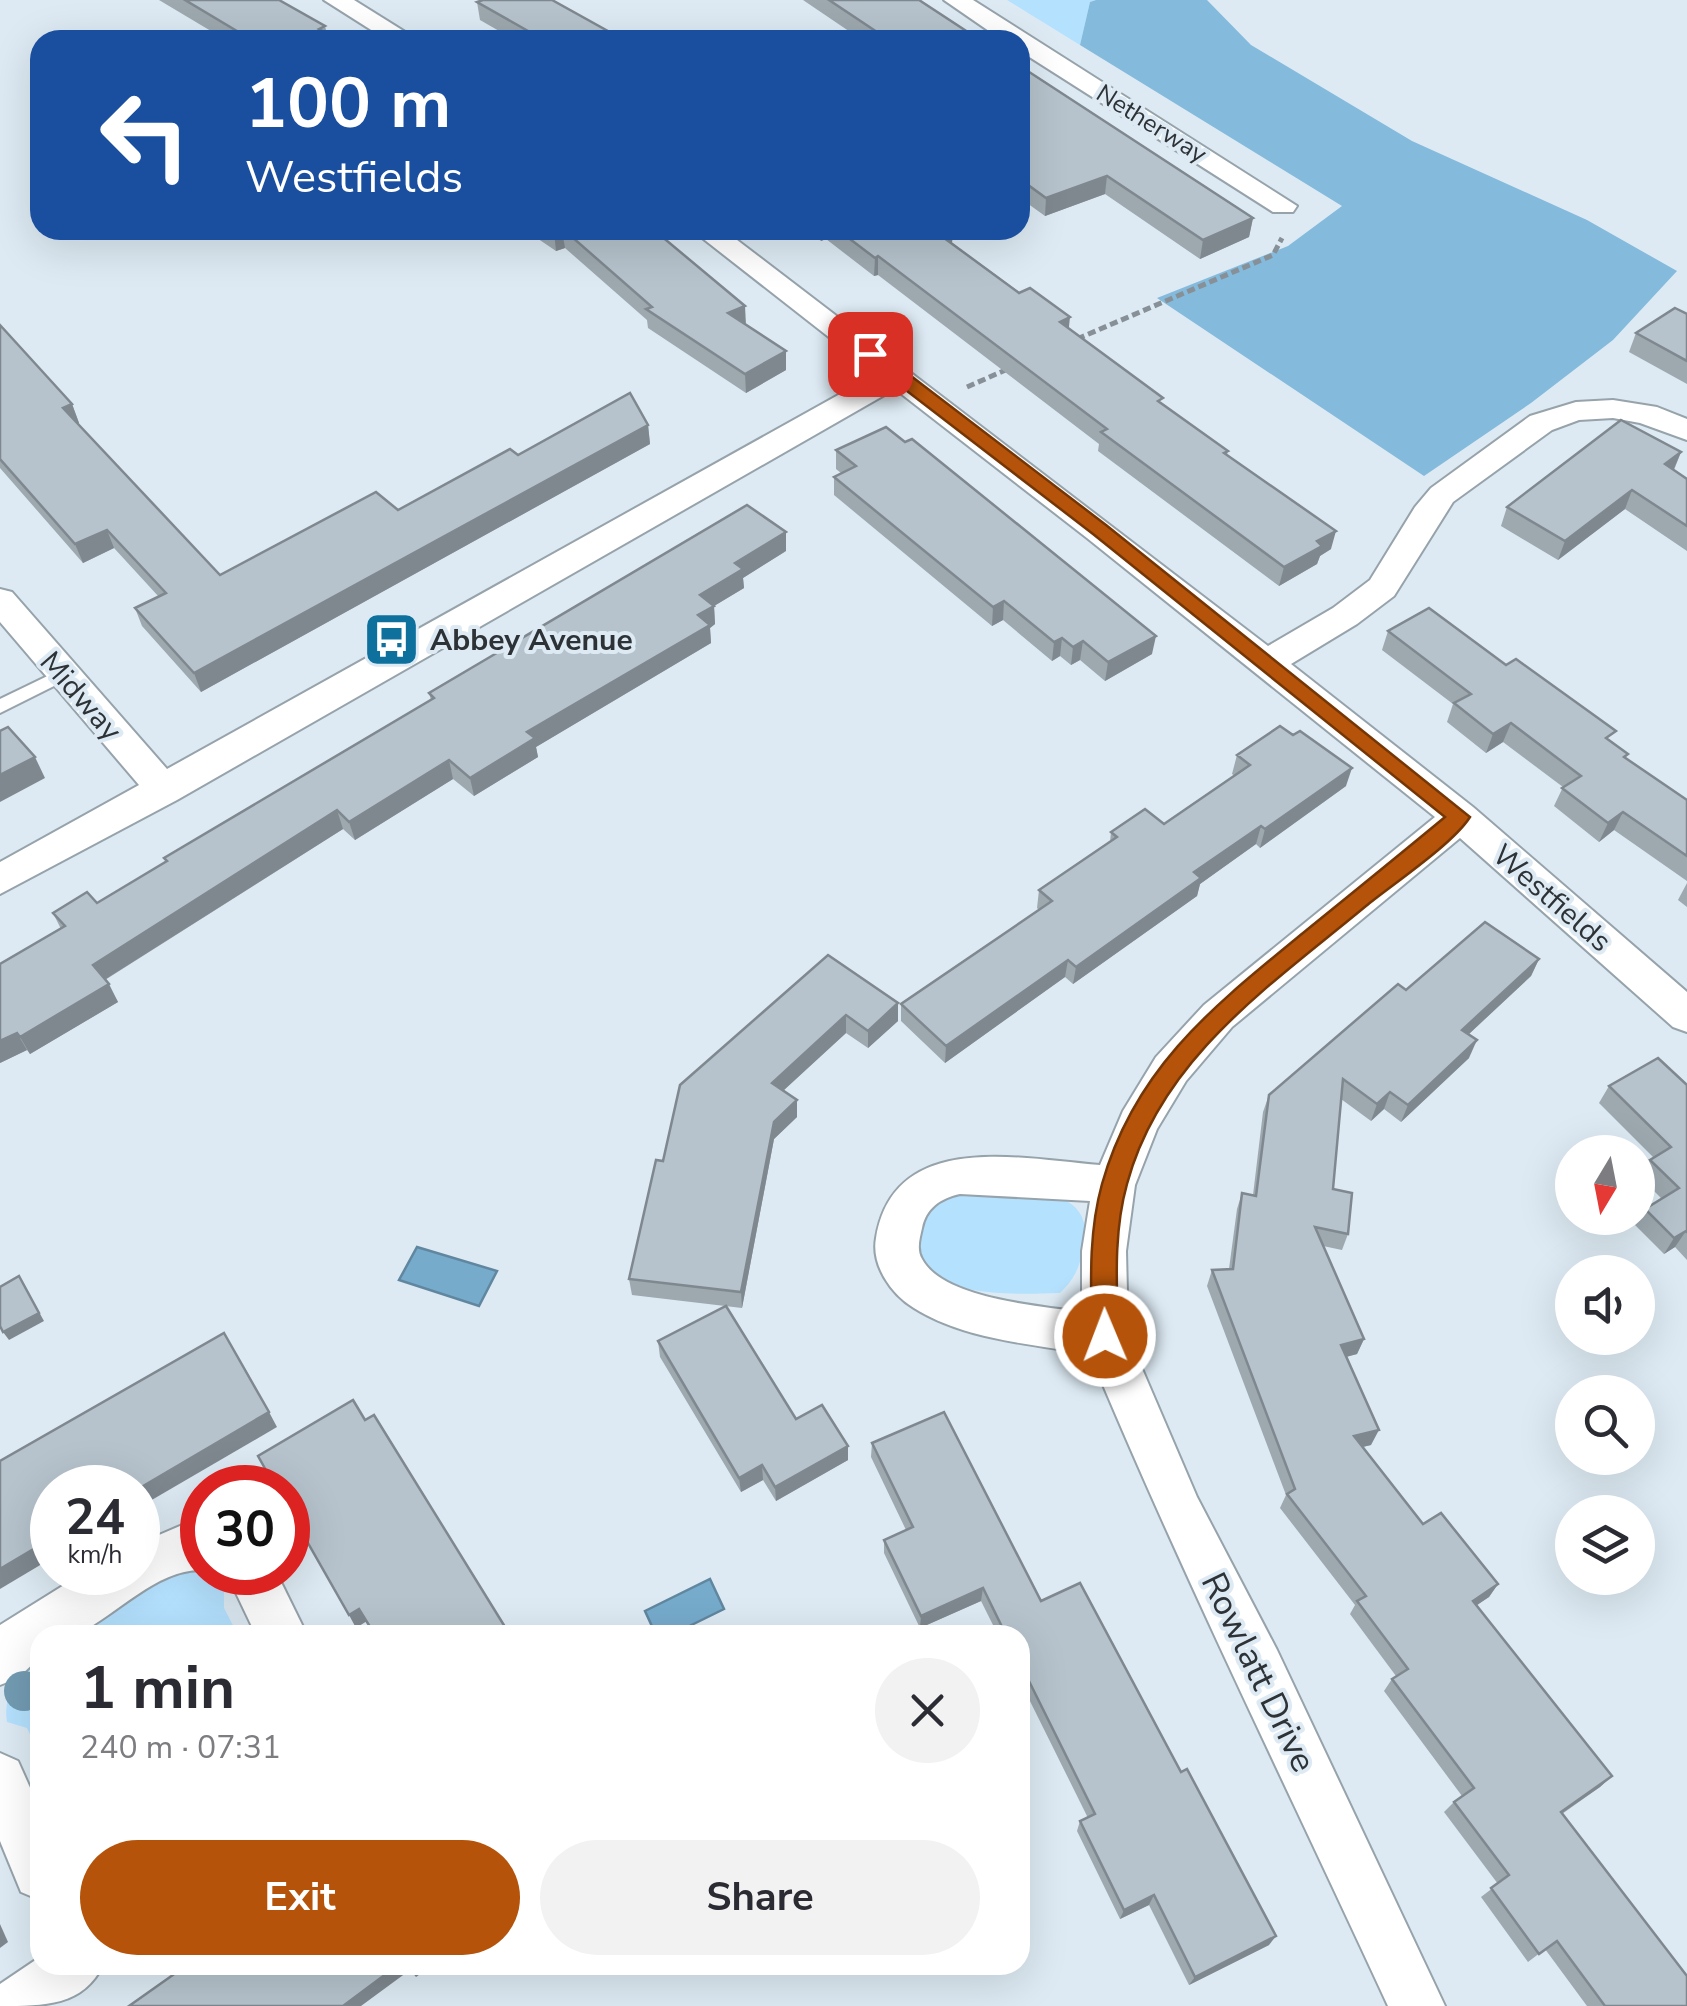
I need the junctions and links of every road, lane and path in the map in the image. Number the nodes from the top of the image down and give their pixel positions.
1 (336, 0) edge
2 (956, 0) edge
3 (387, 30) edge
4 (1004, 30) edge
5 (1030, 46) edge
6 (1284, 206) joint
7 (719, 240) edge
8 (1062, 346) edge
9 (1026, 361) edge
10 (897, 375) junction
11 (934, 402) junction
12 (1687, 430) edge
13 (0, 600) edge
14 (1266, 664) junction
15 (62, 675) junction
16 (0, 707) edge
17 (164, 790) junction
18 (1460, 817) junction
19 (0, 880) edge
20 (1687, 1016) edge
21 (1114, 1185) junction
22 (1105, 1336) junction
23 (95, 1595) edge
24 (262, 1595) edge
25 (46, 1625) edge
26 (277, 1625) edge
27 (30, 1635) edge
28 (0, 1660) edge
29 (0, 1779) edge
30 (30, 1850) edge
31 (61, 1975) edge
32 (16, 2006) edge
33 (1417, 2006) edge

1 - 3 street
2 - 4 street, Netherway
5 - 6 street, Netherway
6 - 8 path
7 - 10 street, Westfields
9 - 11 path
10 - 11 street, Westfields
10 - 17 street
11 - 14 street, Westfields
12 - 14 street
13 - 15 street, Midway
14 - 18 street, Westfields
15 - 16 lane
15 - 17 street, Midway
17 - 19 street
18 - 20 street, Westfields
18 - 21 street, Rowlatt Drive
21 - 22 street, Rowlatt Drive
21 - 22 street
22 - 33 street, Rowlatt Drive
23 - 25 street
24 - 26 street
27 - 28 street
29 - 30 street
31 - 32 street

